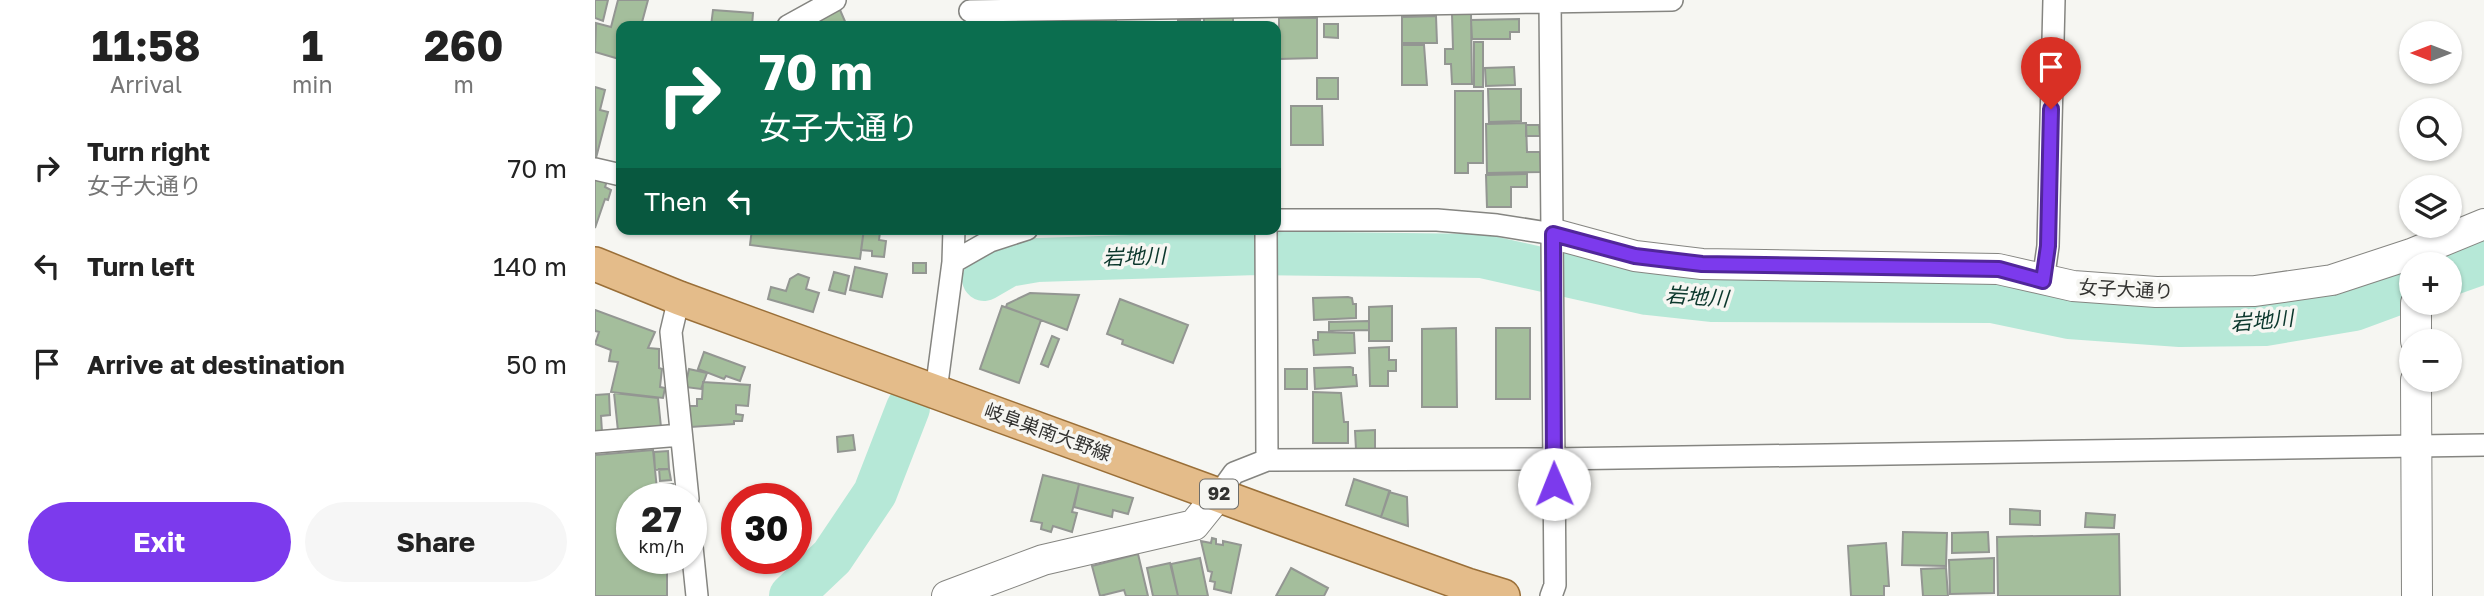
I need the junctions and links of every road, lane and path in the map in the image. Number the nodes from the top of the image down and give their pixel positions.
1 (835, 0) edge
2 (1672, 0) edge
3 (2054, 0) edge
4 (1550, 1) edge
5 (1258, 11) edge
6 (970, 13) edge
7 (797, 21) edge
8 (595, 169) edge
9 (616, 174) edge
10 (2484, 224) edge
11 (1281, 226) edge
12 (954, 235) edge
13 (1008, 235) edge
14 (1269, 235) edge
15 (1553, 241) junction
16 (2426, 252) edge
17 (953, 262) junction
18 (2399, 262) edge
19 (595, 264) edge
20 (2043, 281) junction
21 (679, 298) junction
22 (936, 391) junction
23 (2416, 392) edge
24 (681, 435) junction
25 (595, 442) edge
26 (2484, 445) edge
27 (2417, 446) junction
28 (1553, 459) junction
29 (1267, 460) junction
30 (686, 483) edge
31 (1219, 494) junction
32 (695, 574) edge
33 (697, 596) edge
34 (947, 596) edge
35 (1503, 596) edge
36 (1551, 596) edge
37 (2417, 596) edge

1 - 7 street
2 - 4 street
3 - 20 street
4 - 5 street
4 - 15 street
5 - 6 street
8 - 9 street
10 - 16 street, 女子大通り
11 - 15 street
12 - 17 street
13 - 17 street
14 - 29 street
15 - 20 street, 女子大通り
15 - 28 street
17 - 22 street
18 - 20 street, 女子大通り
19 - 21 main road, 岐阜巣南大野線 / 92
21 - 22 main road, 岐阜巣南大野線 / 92
21 - 24 street
22 - 31 main road, 岐阜巣南大野線 / 92
23 - 27 street
24 - 25 street
24 - 30 street
26 - 27 street
27 - 28 street
27 - 37 street
28 - 29 street
28 - 36 street
29 - 31 street
31 - 34 street
31 - 35 main road, 岐阜巣南大野線 / 92
32 - 33 street

